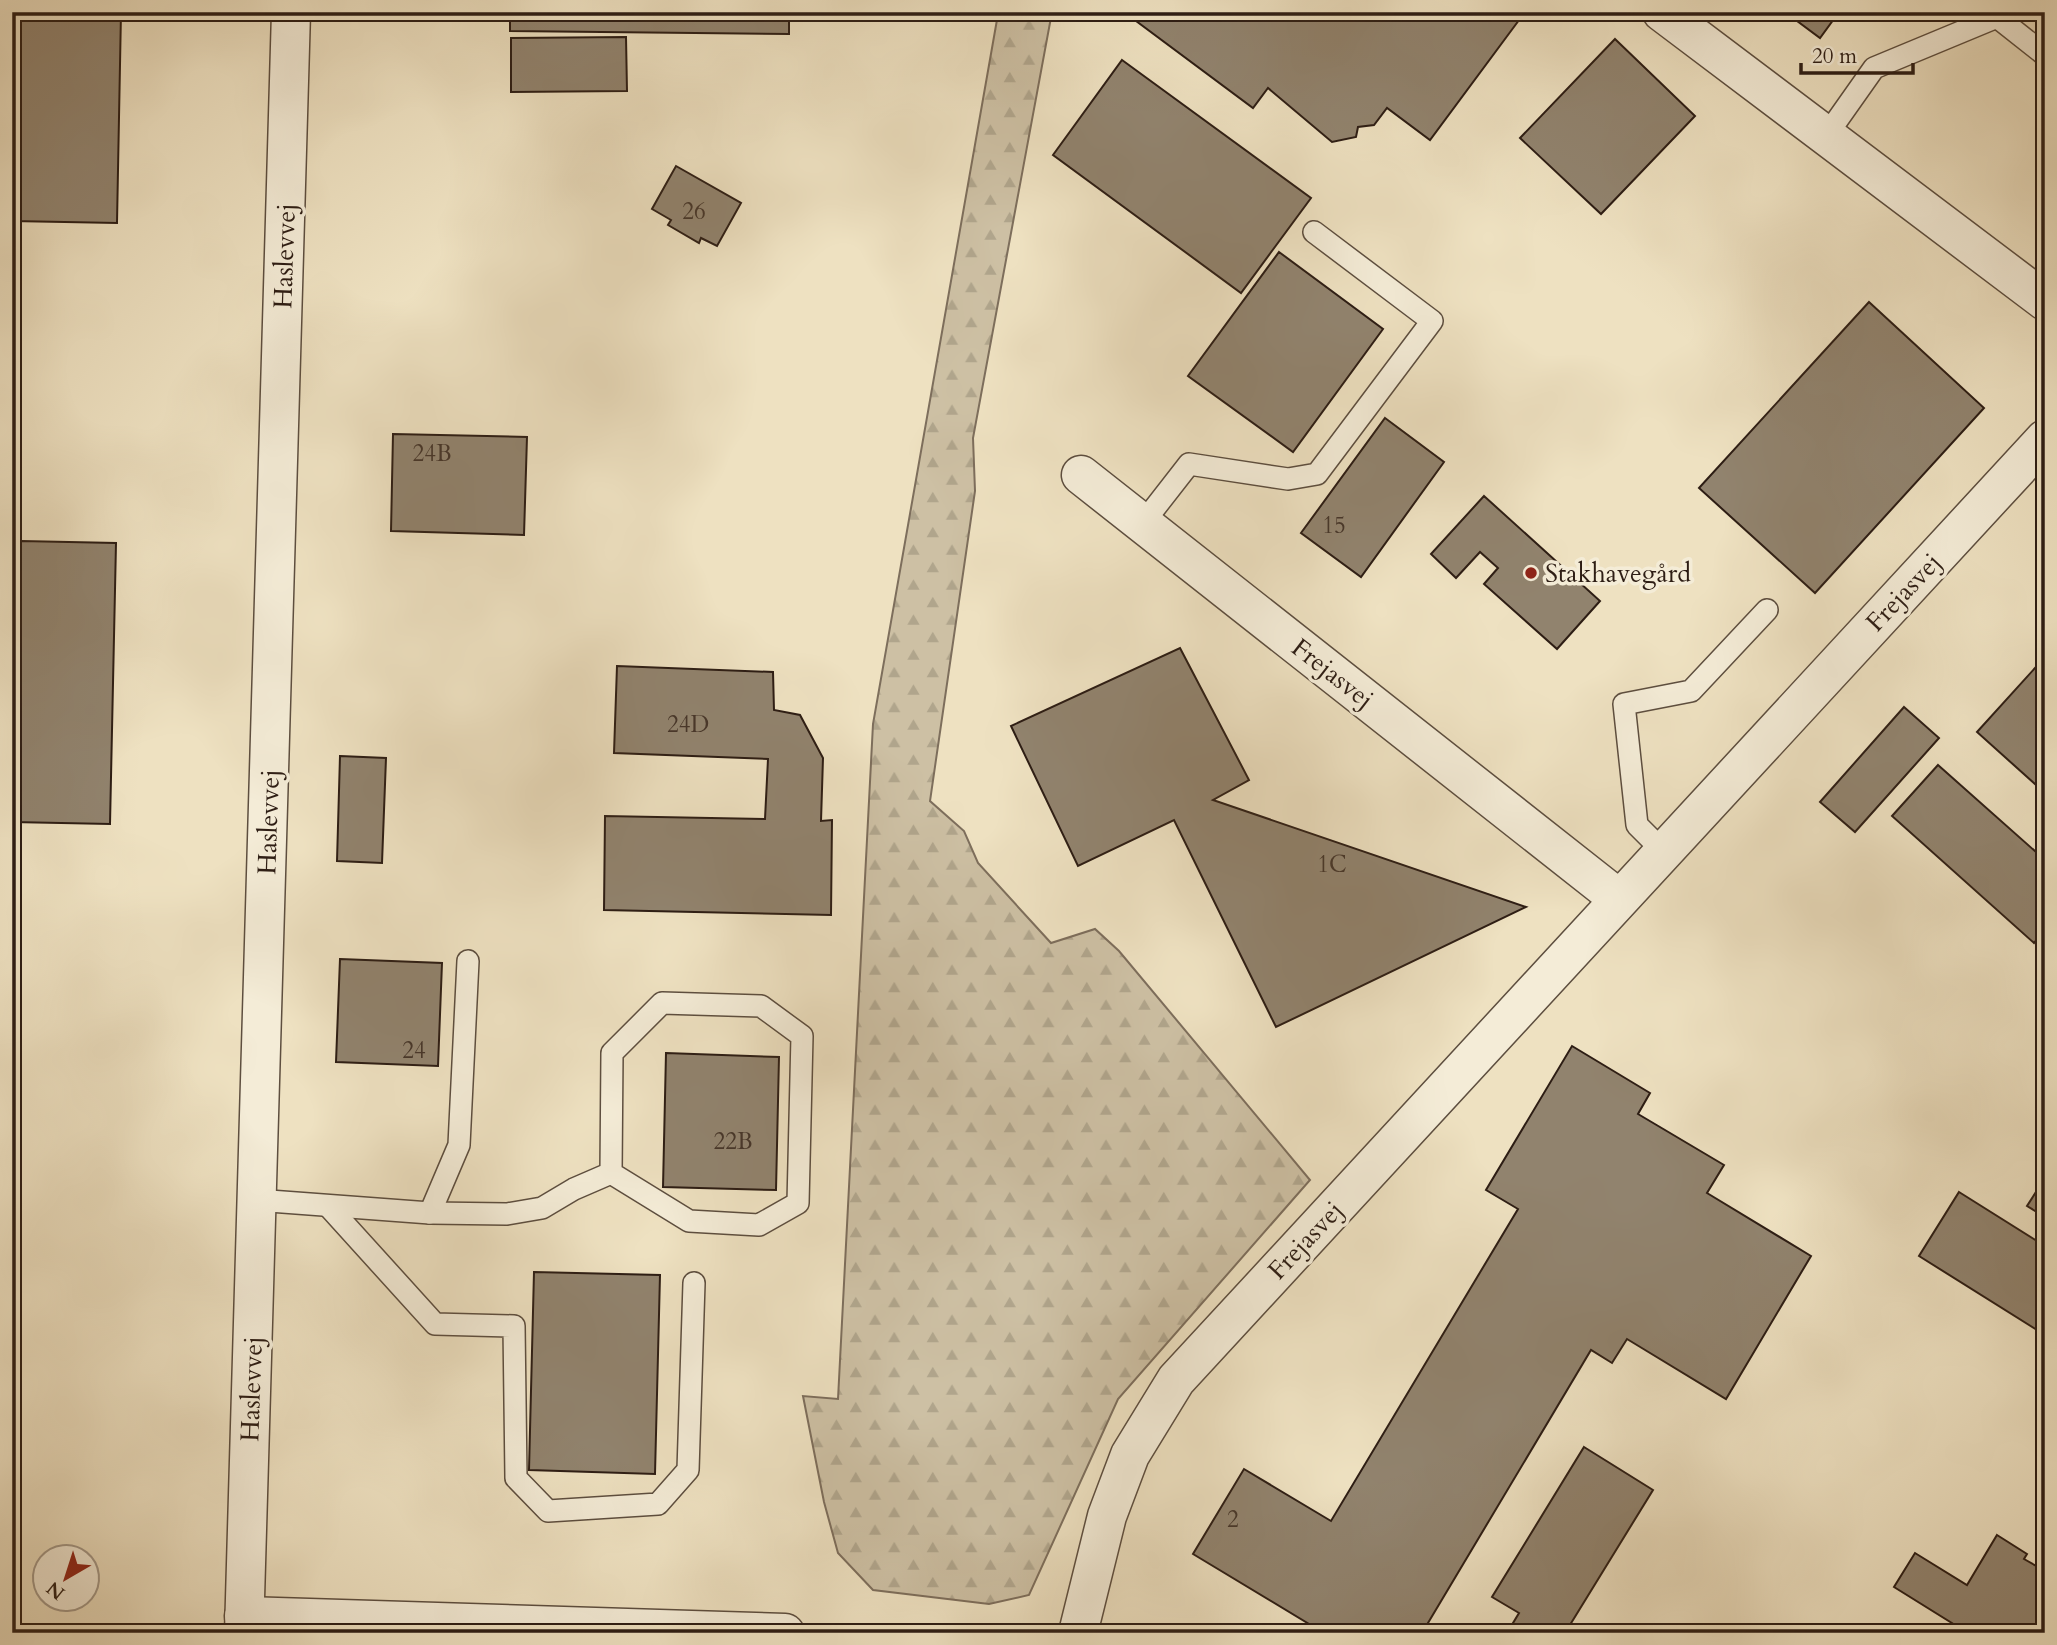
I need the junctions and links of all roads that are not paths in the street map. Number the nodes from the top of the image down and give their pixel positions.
1 (292, 12) edge
2 (1662, 12) edge
3 (2045, 55) edge
4 (1826, 136) junction
5 (1314, 232) dead end
6 (2045, 301) edge
7 (2039, 455) edge
8 (1081, 474) dead end
9 (1143, 523) junction
10 (1767, 610) dead end
11 (1663, 851) junction
12 (1619, 899) junction
13 (468, 961) dead end
14 (611, 1173) junction
15 (256, 1200) junction
16 (328, 1207) junction
17 (430, 1213) junction
18 (695, 1283) dead end
19 (244, 1624) edge
20 (562, 1629) edge
21 (785, 1633) edge
22 (1078, 1633) edge

1 - 15 street, Haslevvej
2 - 4 street
3 - 4 lane
4 - 6 street
5 - 9 lane
7 - 11 street, Frejasvej
8 - 9 street, Frejasvej
9 - 12 street, Frejasvej
10 - 11 lane
11 - 12 street, Frejasvej
12 - 22 street, Frejasvej
13 - 17 lane
14 - 14 lane
14 - 17 lane
15 - 16 lane
15 - 19 street, Haslevvej
16 - 17 lane
16 - 18 lane
19 - 20 street
20 - 21 street

